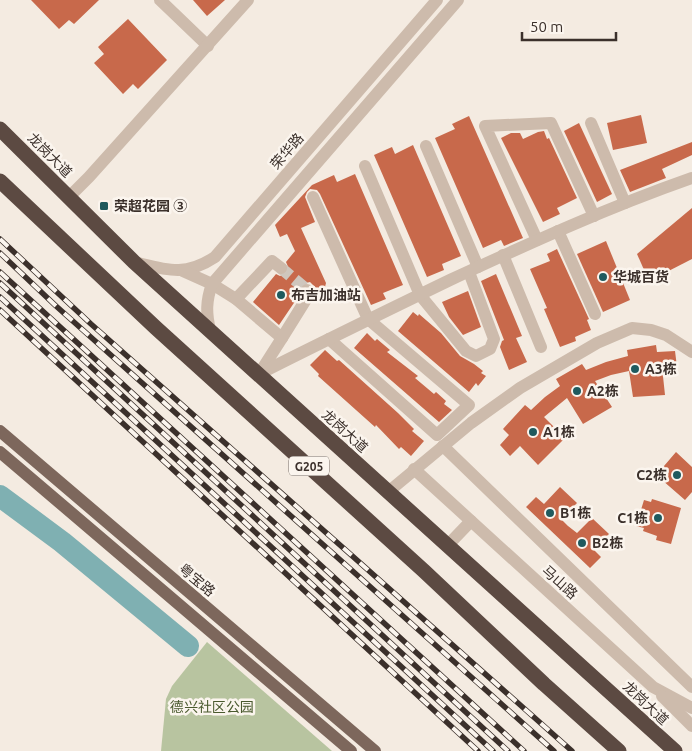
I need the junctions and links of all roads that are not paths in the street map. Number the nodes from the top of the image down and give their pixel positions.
1 (160, 0) edge
2 (248, 0) edge
3 (437, 0) edge
4 (458, 0) edge
5 (208, 46) junction
6 (591, 123) dead end
7 (0, 124) edge
8 (0, 129) edge
9 (426, 146) dead end
10 (18, 147) junction
11 (365, 166) dead end
12 (692, 178) edge
13 (0, 181) edge
14 (313, 196) dead end
15 (69, 197) junction
16 (625, 203) junction
17 (594, 216) junction
18 (558, 231) junction
19 (537, 240) junction
20 (503, 255) junction
21 (134, 262) junction
22 (281, 268) dead end
23 (474, 269) junction
24 (183, 271) junction
25 (212, 284) junction
26 (307, 290) dead end
27 (420, 295) junction
28 (236, 299) junction
29 (595, 314) dead end
30 (368, 319) junction
31 (210, 330) junction
32 (282, 338) junction
33 (329, 339) junction
34 (541, 347) dead end
35 (692, 352) edge
36 (259, 374) junction
37 (0, 431) edge
38 (443, 446) junction
39 (0, 452) edge
40 (414, 469) junction
41 (388, 492) junction
42 (471, 521) junction
43 (447, 546) junction
44 (653, 686) junction
45 (692, 687) edge
46 (692, 708) edge
47 (692, 726) edge
48 (351, 751) edge
49 (374, 751) edge
50 (619, 751) edge
51 (675, 751) edge

1 - 5 street
2 - 5 street
3 - 24 street, 荣华路
4 - 25 street
5 - 15 street
6 - 16 street
7 - 10 main road
8 - 10 highway, 龙岗大道 / G205
9 - 23 street
10 - 15 highway, 龙岗大道 / G205
11 - 27 street
12 - 16 street
13 - 50 highway, G205
14 - 30 street
15 - 21 highway, 龙岗大道 / G205
16 - 17 street
17 - 18 street
17 - 19 street
18 - 19 street
18 - 29 street
19 - 20 street
20 - 23 street
20 - 34 street
21 - 24 street
21 - 31 highway, 龙岗大道 / G205
22 - 28 street
23 - 27 street
23 - 27 street
24 - 25 street
25 - 28 street
25 - 31 street
26 - 32 street
27 - 30 street
28 - 32 street
30 - 33 street
30 - 33 street
31 - 36 highway, 龙岗大道 / G205
32 - 36 street
33 - 36 street
35 - 38 street
36 - 41 highway, 龙岗大道 / G205
37 - 49 main road, 粤宝路
38 - 40 street
38 - 45 street
39 - 48 main road
40 - 41 street
40 - 42 street, 马山路
41 - 43 highway, 龙岗大道 / G205
42 - 43 street
42 - 44 street, 马山路
43 - 51 highway, 龙岗大道 / G205
44 - 46 street, 马山路
44 - 47 street

